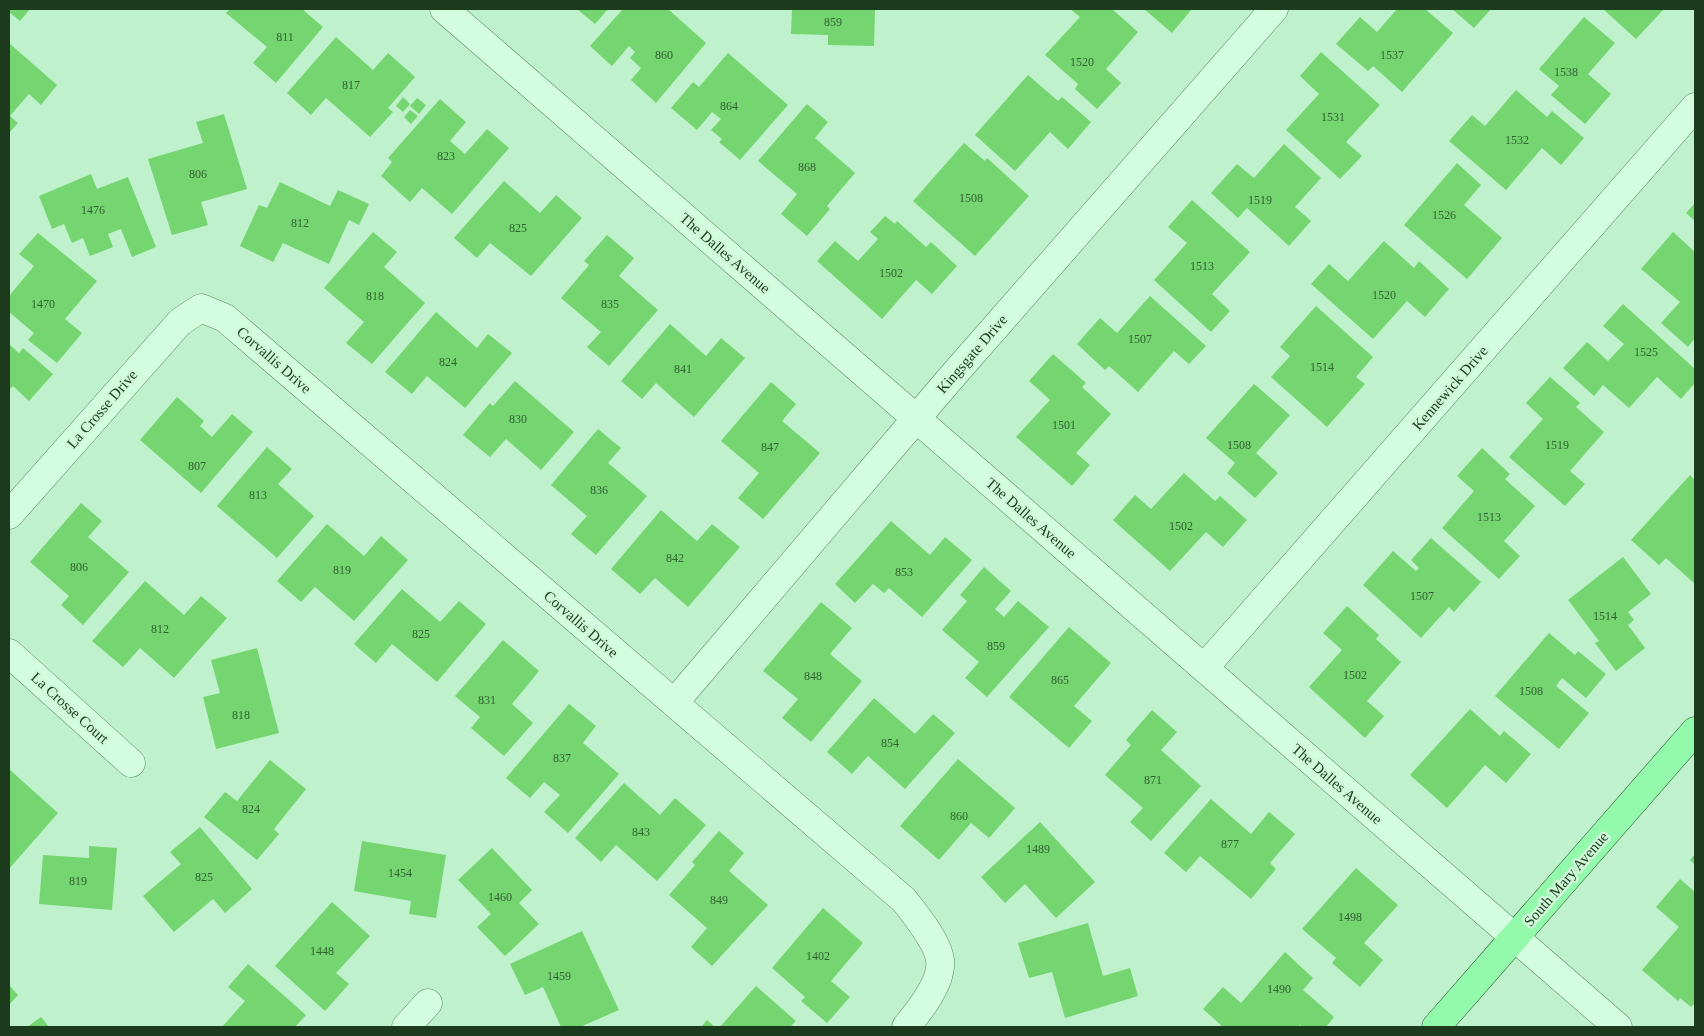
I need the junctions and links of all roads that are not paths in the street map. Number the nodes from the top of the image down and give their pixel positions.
1 (444, 9) edge
2 (1274, 9) edge
3 (1695, 107) edge
4 (201, 308) joint
5 (916, 418) junction
6 (9, 515) edge
7 (9, 653) edge
8 (1204, 668) junction
9 (674, 703) junction
10 (1695, 731) edge
11 (131, 762) dead end
12 (1515, 938) junction
13 (428, 1003) dead end
14 (406, 1027) edge
15 (906, 1027) edge
16 (1436, 1027) edge
17 (1618, 1027) edge

1 - 5 street, The Dalles Avenue
2 - 5 street, Kingsgate Drive
3 - 8 street, Kennewick Drive
4 - 6 street, La Crosse Drive
4 - 9 street, Corvallis Drive
5 - 8 street, The Dalles Avenue
5 - 9 street, Kingsgate Drive
7 - 11 street, La Crosse Court
8 - 12 street, The Dalles Avenue
9 - 15 street, Corvallis Drive
10 - 12 main road, South Mary Avenue
12 - 16 main road, South Mary Avenue
12 - 17 street, The Dalles Avenue
13 - 14 street

